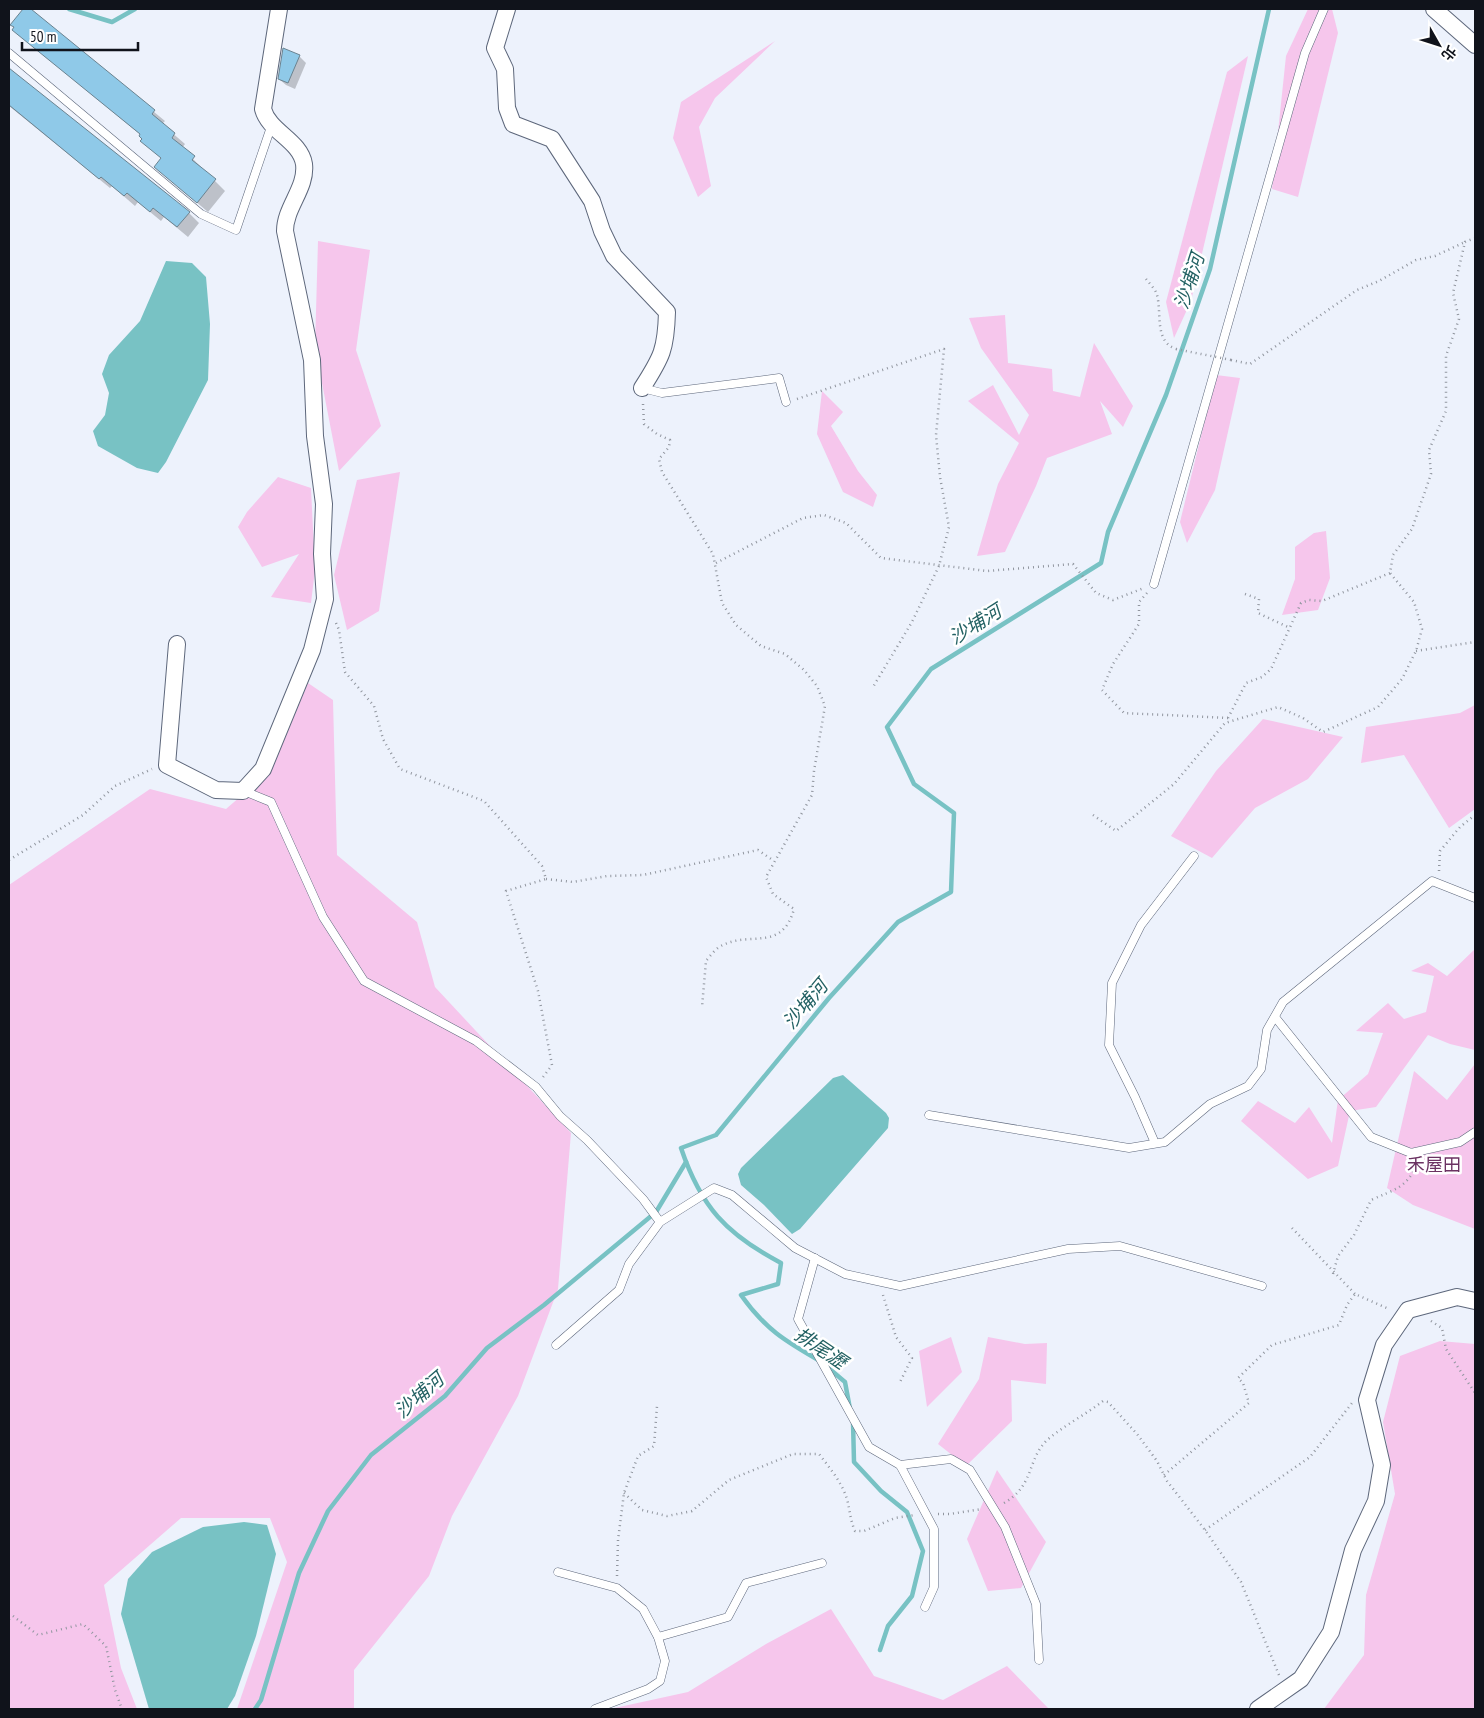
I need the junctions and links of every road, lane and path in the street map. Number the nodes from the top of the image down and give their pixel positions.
1 (279, 9) edge
2 (507, 9) edge
3 (1324, 9) edge
4 (1434, 9) edge
5 (1475, 45) edge
6 (9, 53) edge
7 (272, 124) junction
8 (1475, 238) edge
9 (1465, 242) junction
10 (1146, 279) dead end
11 (642, 388) junction
12 (786, 402) joint
13 (715, 564) junction
14 (939, 566) junction
15 (1390, 573) junction
16 (1154, 584) junction
17 (1245, 594) dead end
18 (335, 622) dead end
19 (1290, 628) junction
20 (1475, 642) edge
21 (177, 644) dead end
22 (1416, 651) junction
23 (873, 688) dead end
24 (1228, 718) junction
25 (1225, 723) junction
26 (167, 765) junction
27 (243, 790) junction
28 (1093, 815) dead end
29 (1475, 815) edge
30 (1194, 856) dead end
31 (9, 860) edge
32 (774, 861) junction
33 (546, 879) junction
34 (1439, 884) junction
35 (1475, 898) edge
36 (702, 1007) dead end
37 (1275, 1017) junction
38 (536, 1087) junction
39 (929, 1115) dead end
40 (1475, 1132) edge
41 (1155, 1144) junction
42 (1422, 1151) junction
43 (660, 1222) junction
44 (1292, 1228) dead end
45 (815, 1258) junction
46 (1333, 1274) junction
47 (879, 1281) junction
48 (1262, 1286) dead end
49 (1355, 1294) junction
50 (1475, 1301) edge
51 (1408, 1312) junction
52 (556, 1345) dead end
53 (899, 1384) dead end
54 (1475, 1393) edge
55 (1357, 1397) dead end
56 (657, 1406) dead end
57 (900, 1465) junction
58 (1164, 1476) dead end
59 (1205, 1530) dead end
60 (822, 1563) dead end
61 (558, 1572) dead end
62 (617, 1588) junction
63 (925, 1607) dead end
64 (9, 1619) edge
65 (658, 1637) junction
66 (1039, 1660) dead end
67 (122, 1709) edge
68 (595, 1709) edge
69 (1258, 1709) edge

1 - 7 street
2 - 11 street
3 - 16 lane
4 - 5 street
6 - 7 lane
7 - 27 street
8 - 9 path
9 - 10 path, bridge
9 - 15 path
11 - 12 lane
11 - 13 path
12 - 14 path
13 - 14 path
13 - 32 path
14 - 16 path
14 - 23 path
15 - 19 path
15 - 22 path
16 - 24 path
17 - 19 path
18 - 33 path
19 - 24 path
20 - 22 path
21 - 26 street
22 - 25 path
24 - 25 path
25 - 28 path
26 - 27 street
26 - 31 path
27 - 38 lane
29 - 34 path
30 - 41 lane
32 - 33 path
32 - 36 path
33 - 38 path
34 - 35 lane
34 - 37 lane
37 - 41 lane
37 - 42 lane
38 - 43 lane
39 - 41 lane
40 - 42 lane
42 - 46 path
43 - 45 lane
43 - 52 lane
44 - 46 path
45 - 47 lane
45 - 57 lane
46 - 49 path
47 - 48 lane
47 - 53 path
49 - 51 path
49 - 58 path
50 - 51 street
51 - 54 path
51 - 69 street
55 - 59 path
56 - 62 path
57 - 63 lane
57 - 66 lane
60 - 65 lane
61 - 62 lane
62 - 65 lane
64 - 67 path
65 - 68 lane

